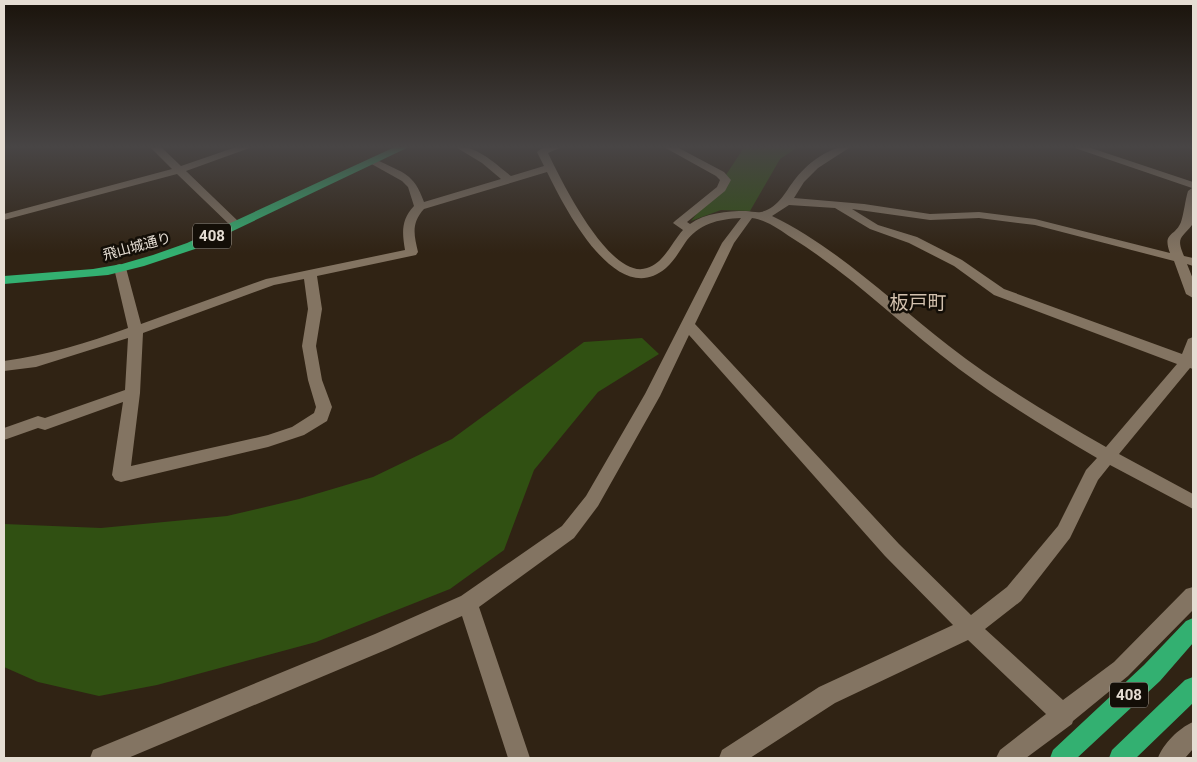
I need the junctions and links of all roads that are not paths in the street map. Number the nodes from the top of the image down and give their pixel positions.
1 (120, 182) edge
2 (143, 182) edge
3 (191, 182) edge
4 (330, 182) edge
5 (409, 182) edge
6 (503, 182) edge
7 (556, 182) edge
8 (725, 182) edge
9 (799, 182) edge
10 (1193, 191) edge
11 (787, 201) junction
12 (837, 205) junction
13 (420, 207) junction
14 (4, 211) edge
15 (748, 216) junction
16 (763, 216) junction
17 (4, 217) edge
18 (236, 225) junction
19 (690, 229) junction
20 (1179, 259) junction
21 (1193, 262) edge
22 (120, 268) junction
23 (310, 274) junction
24 (4, 280) edge
25 (1193, 294) edge
26 (688, 325) junction
27 (136, 332) junction
28 (1193, 342) edge
29 (1190, 363) edge
30 (4, 366) edge
31 (132, 393) junction
32 (4, 434) edge
33 (1108, 456) junction
34 (1193, 502) edge
35 (1193, 596) edge
36 (468, 603) junction
37 (970, 628) junction
38 (1193, 628) edge
39 (1193, 688) edge
40 (1064, 716) junction
41 (1193, 733) edge
42 (101, 758) edge
43 (519, 758) edge
44 (730, 758) edge
45 (1008, 758) edge
46 (1060, 758) edge
47 (1120, 758) edge
48 (1169, 758) edge

1 - 14 street
2 - 17 street
3 - 18 street
4 - 18 highway, 飛山城通り / 408
5 - 13 street
6 - 13 street
7 - 19 street
8 - 19 street
9 - 11 street
10 - 20 street
11 - 12 street
11 - 16 street
12 - 20 street
12 - 29 street
13 - 23 street
15 - 16 street
15 - 19 street
15 - 26 street
16 - 33 street
18 - 22 highway, 飛山城通り / 408
20 - 21 street
20 - 25 street
22 - 24 highway, 飛山城通り / 408
22 - 27 street
23 - 27 street
23 - 31 street
26 - 36 street
26 - 37 street
27 - 30 street
27 - 31 street
28 - 29 street
29 - 33 street
31 - 32 street
33 - 34 street
33 - 37 street
35 - 40 street
36 - 42 street
36 - 43 street
37 - 40 street
37 - 44 street
38 - 46 highway, 408
39 - 47 highway, 408
40 - 45 street
41 - 48 street

